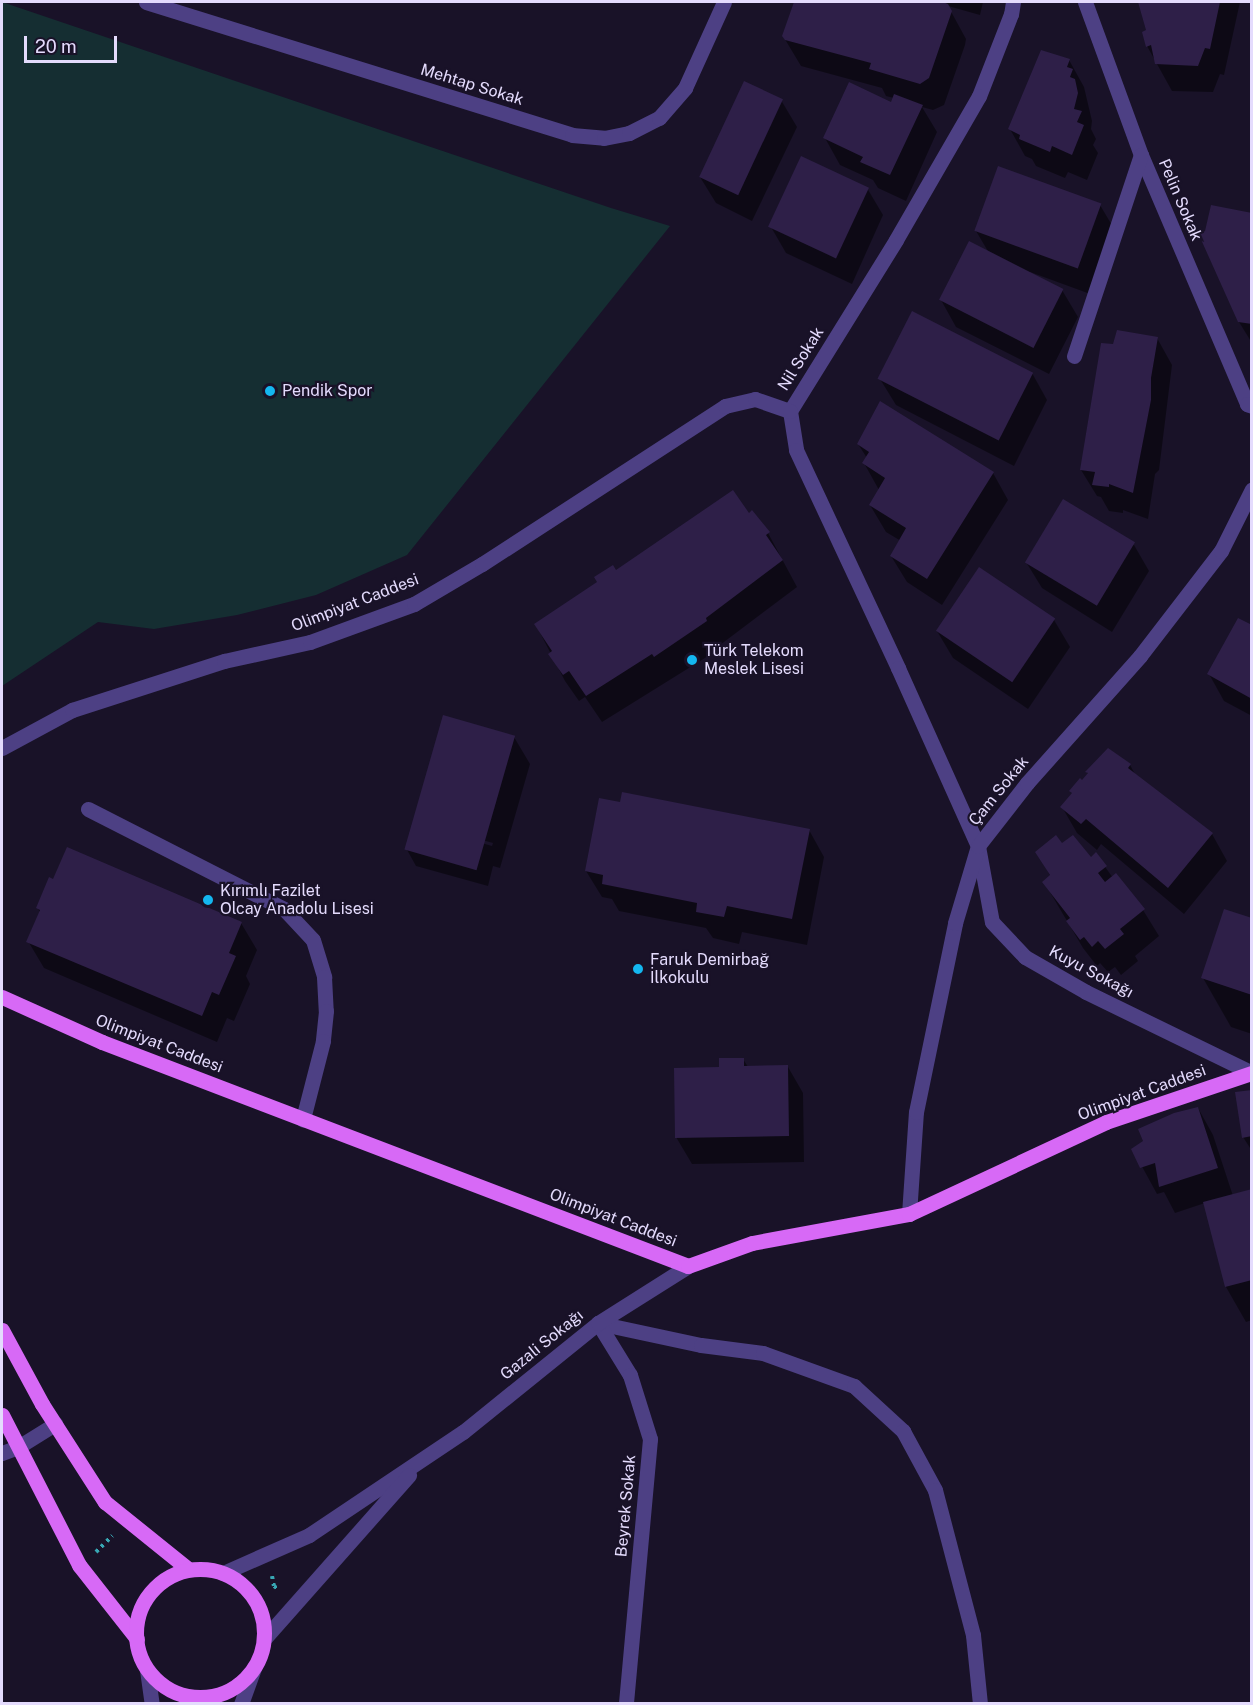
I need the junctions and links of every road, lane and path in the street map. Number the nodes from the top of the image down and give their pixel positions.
1 (146, 2) edge
2 (724, 2) edge
3 (1012, 2) edge
4 (1085, 2) edge
5 (1141, 155) junction
6 (1074, 356) dead end
7 (1251, 406) edge
8 (790, 411) junction
9 (1251, 489) edge
10 (2, 748) edge
11 (88, 809) dead end
12 (978, 846) junction
13 (2, 997) edge
14 (1251, 1073) edge
15 (303, 1119) junction
16 (909, 1214) junction
17 (688, 1266) junction
18 (597, 1323) junction
19 (2, 1330) edge
20 (2, 1415) edge
21 (55, 1424) junction
22 (18, 1447) junction
23 (2, 1453) edge
24 (423, 1459) junction
25 (124, 1520) junction
26 (267, 1552) junction
27 (79, 1565) junction
28 (188, 1569) junction
29 (223, 1573) junction
30 (294, 1604) junction
31 (136, 1639) junction
32 (264, 1639) junction
33 (254, 1668) junction
34 (147, 1670) junction
35 (152, 1704) edge
36 (241, 1704) edge
37 (626, 1704) edge
38 (980, 1704) edge

1 - 2 street, Mehtap Sokak
3 - 8 street, Nil Sokak
4 - 5 street, Pelin Sokak
5 - 6 street
5 - 7 street, Pelin Sokak
8 - 10 street, Olimpiyat Caddesi
8 - 12 street, Nil Sokak
9 - 12 street, Çam Sokak
11 - 15 street
12 - 14 street, Kuyu Sokağı
12 - 16 street, Çam Sokak
13 - 15 main road, Olimpiyat Caddesi
14 - 16 main road, Olimpiyat Caddesi
15 - 17 main road, Olimpiyat Caddesi
16 - 17 main road, Olimpiyat Caddesi
17 - 18 street, Gazali Sokağı
18 - 24 street, Gazali Sokağı
18 - 37 street, Beyrek Sokak
18 - 38 street
19 - 21 main road
20 - 22 main road
21 - 22 street
21 - 25 main road
22 - 23 street
22 - 27 main road
24 - 26 street
24 - 30 street
25 - 27 path
25 - 28 main road
26 - 29 street
26 - 30 path
27 - 31 main road
28 - 29 main road
28 - 31 main road
29 - 32 main road
30 - 32 street
31 - 34 main road
32 - 33 main road
33 - 34 main road
33 - 36 street
34 - 35 street

